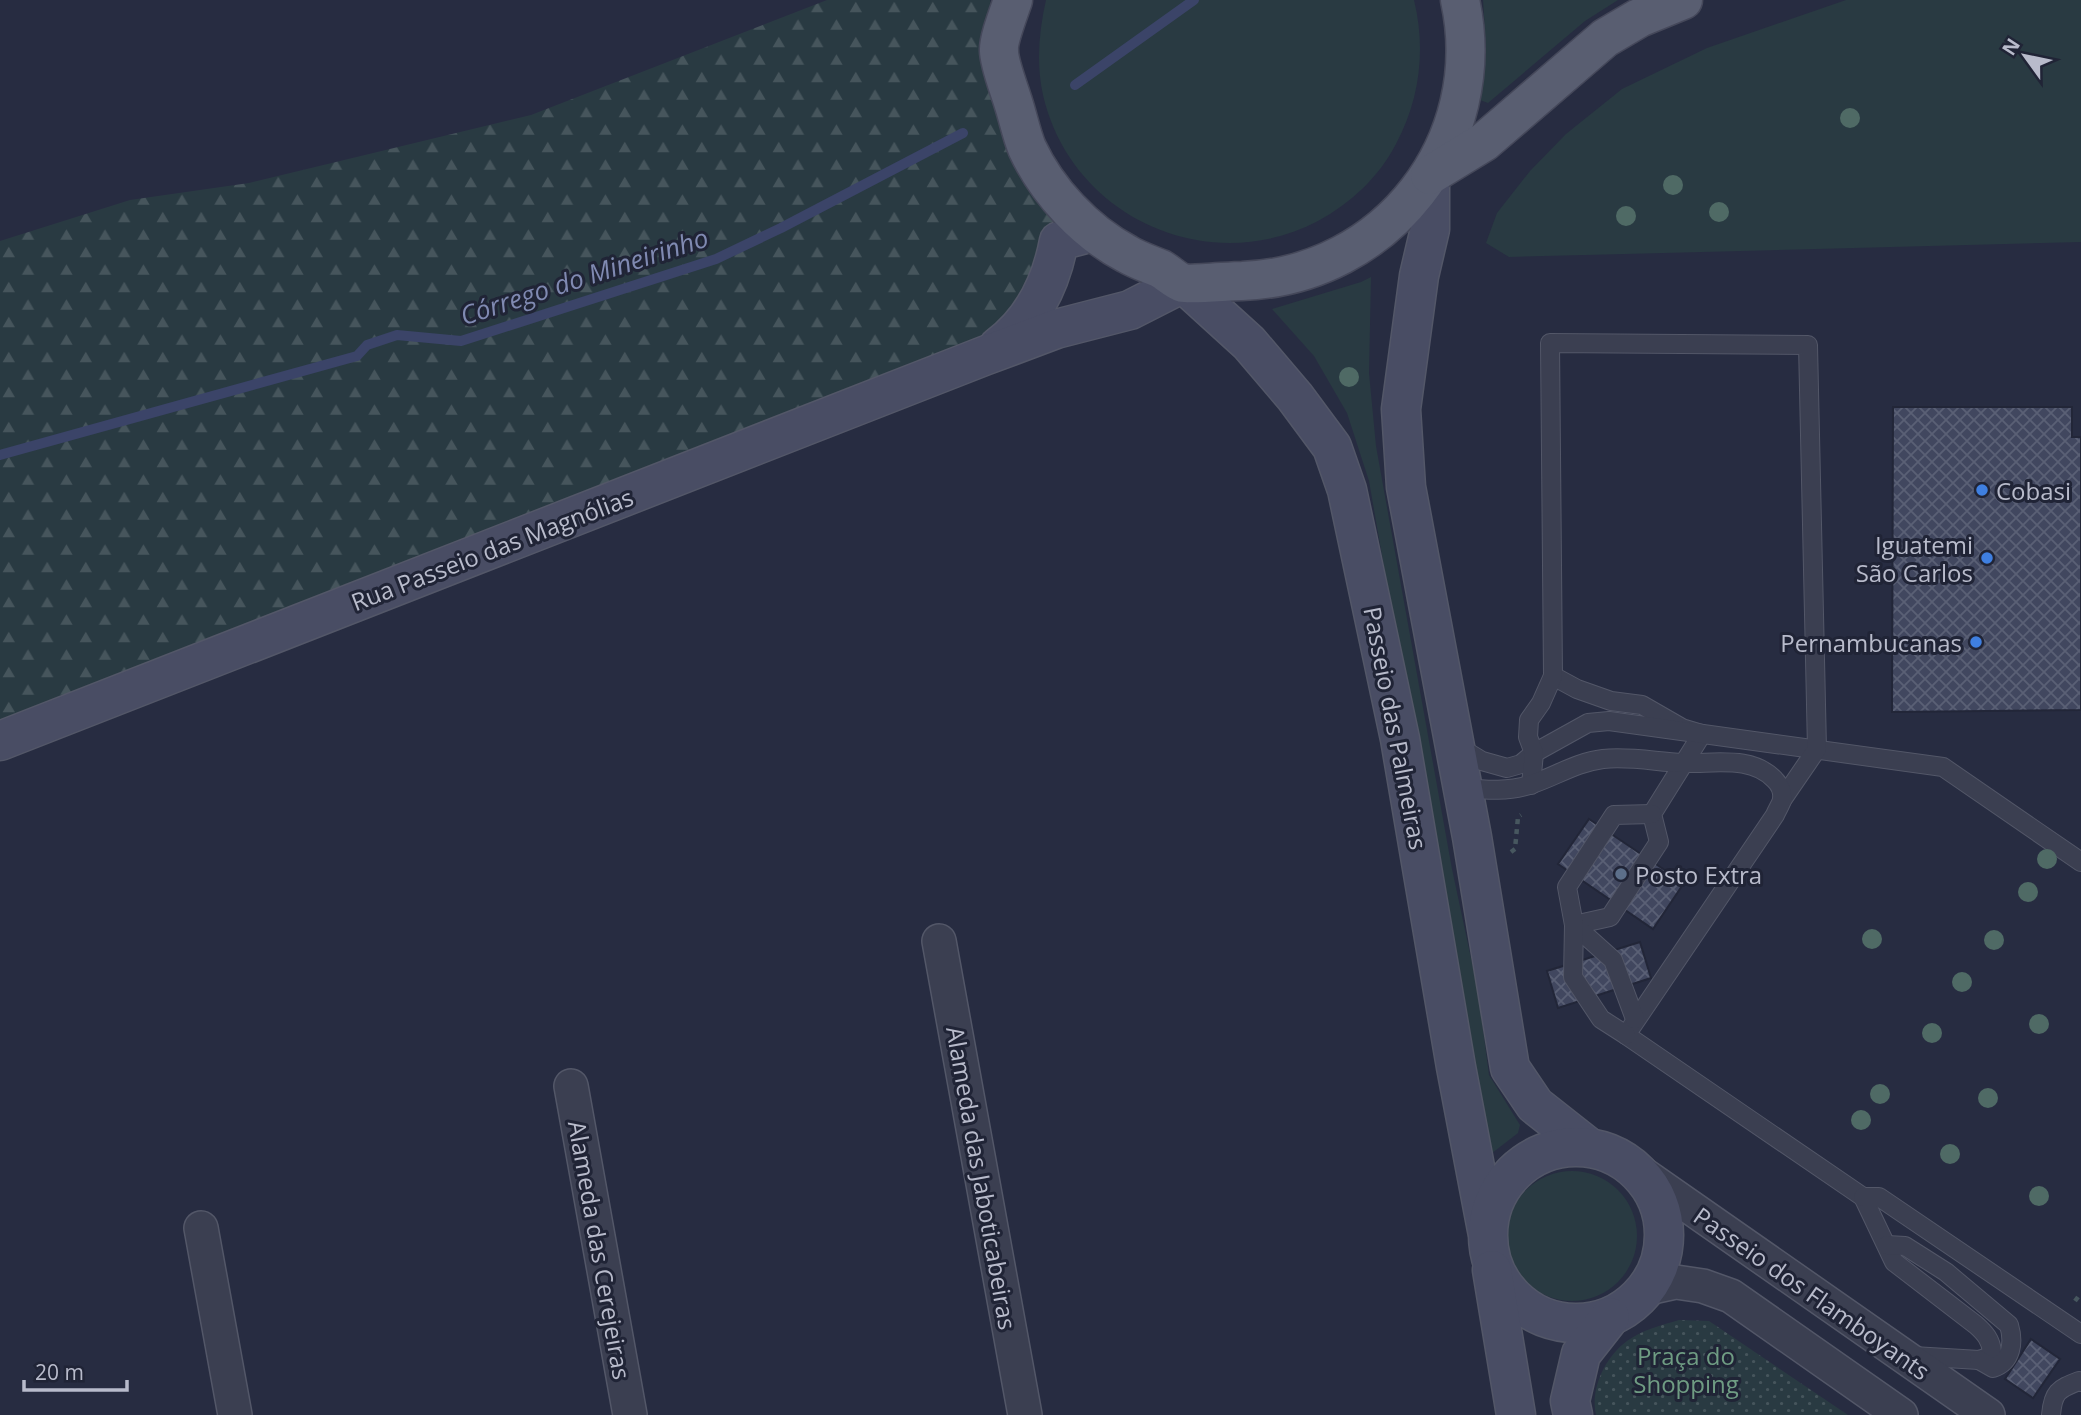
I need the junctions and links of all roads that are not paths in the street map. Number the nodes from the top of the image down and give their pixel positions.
1 (990, 0) edge
2 (1013, 0) edge
3 (1460, 0) edge
4 (1683, 0) edge
5 (999, 50) junction
6 (1430, 175) junction
7 (1093, 232) junction
8 (1183, 283) junction
9 (985, 356) junction
10 (1553, 676) junction
11 (1702, 734) junction
12 (0, 741) edge
13 (1455, 745) junction
14 (1817, 749) junction
15 (1534, 753) junction
16 (1683, 763) junction
17 (1531, 785) junction
18 (1463, 788) junction
19 (1782, 800) junction
20 (1652, 814) junction
21 (2081, 862) edge
22 (1574, 925) junction
23 (939, 941) dead end
24 (1631, 1027) junction
25 (571, 1086) dead end
26 (1587, 1146) junction
27 (1637, 1170) junction
28 (1863, 1197) junction
29 (201, 1228) dead end
30 (1488, 1244) junction
31 (1644, 1289) junction
32 (1610, 1317) junction
33 (2081, 1334) edge
34 (1902, 1356) junction
35 (2081, 1382) edge
36 (235, 1415) edge
37 (630, 1415) edge
38 (1026, 1415) edge
39 (1516, 1415) edge
40 (1573, 1415) edge
41 (1901, 1415) edge
42 (1988, 1415) edge
43 (2051, 1415) edge

1 - 5 main road
2 - 5 main road
3 - 6 main road
4 - 6 main road
5 - 7 main road
6 - 8 main road
6 - 13 street
7 - 8 main road
7 - 9 street, Rua Passeio das Magnólias
8 - 9 street, Rua Passeio das Magnólias
8 - 30 street, Passeio das Palmeiras
9 - 12 street, Rua Passeio das Magnólias
10 - 11 lane
10 - 14 lane
10 - 15 lane
11 - 14 lane
11 - 15 lane
11 - 16 lane
13 - 15 lane
13 - 18 street
14 - 19 lane
14 - 21 lane
15 - 17 lane
16 - 17 lane
16 - 19 lane
16 - 20 lane
17 - 18 lane
18 - 26 street
19 - 24 lane
20 - 22 lane
20 - 22 lane
22 - 24 lane
22 - 24 lane
23 - 38 street, Alameda das Jaboticabeiras
24 - 28 lane
25 - 37 street, Alameda das Cerejeiras
26 - 27 street
26 - 30 street
27 - 31 street
27 - 34 street, Passeio dos Flamboyants
28 - 33 lane
28 - 34 lane
29 - 36 street
30 - 32 street
30 - 39 street, Passeio das Palmeiras
31 - 32 street
31 - 41 street, Passeio dos Flamboyants
32 - 40 street
34 - 42 street, Passeio dos Flamboyants
35 - 43 lane

